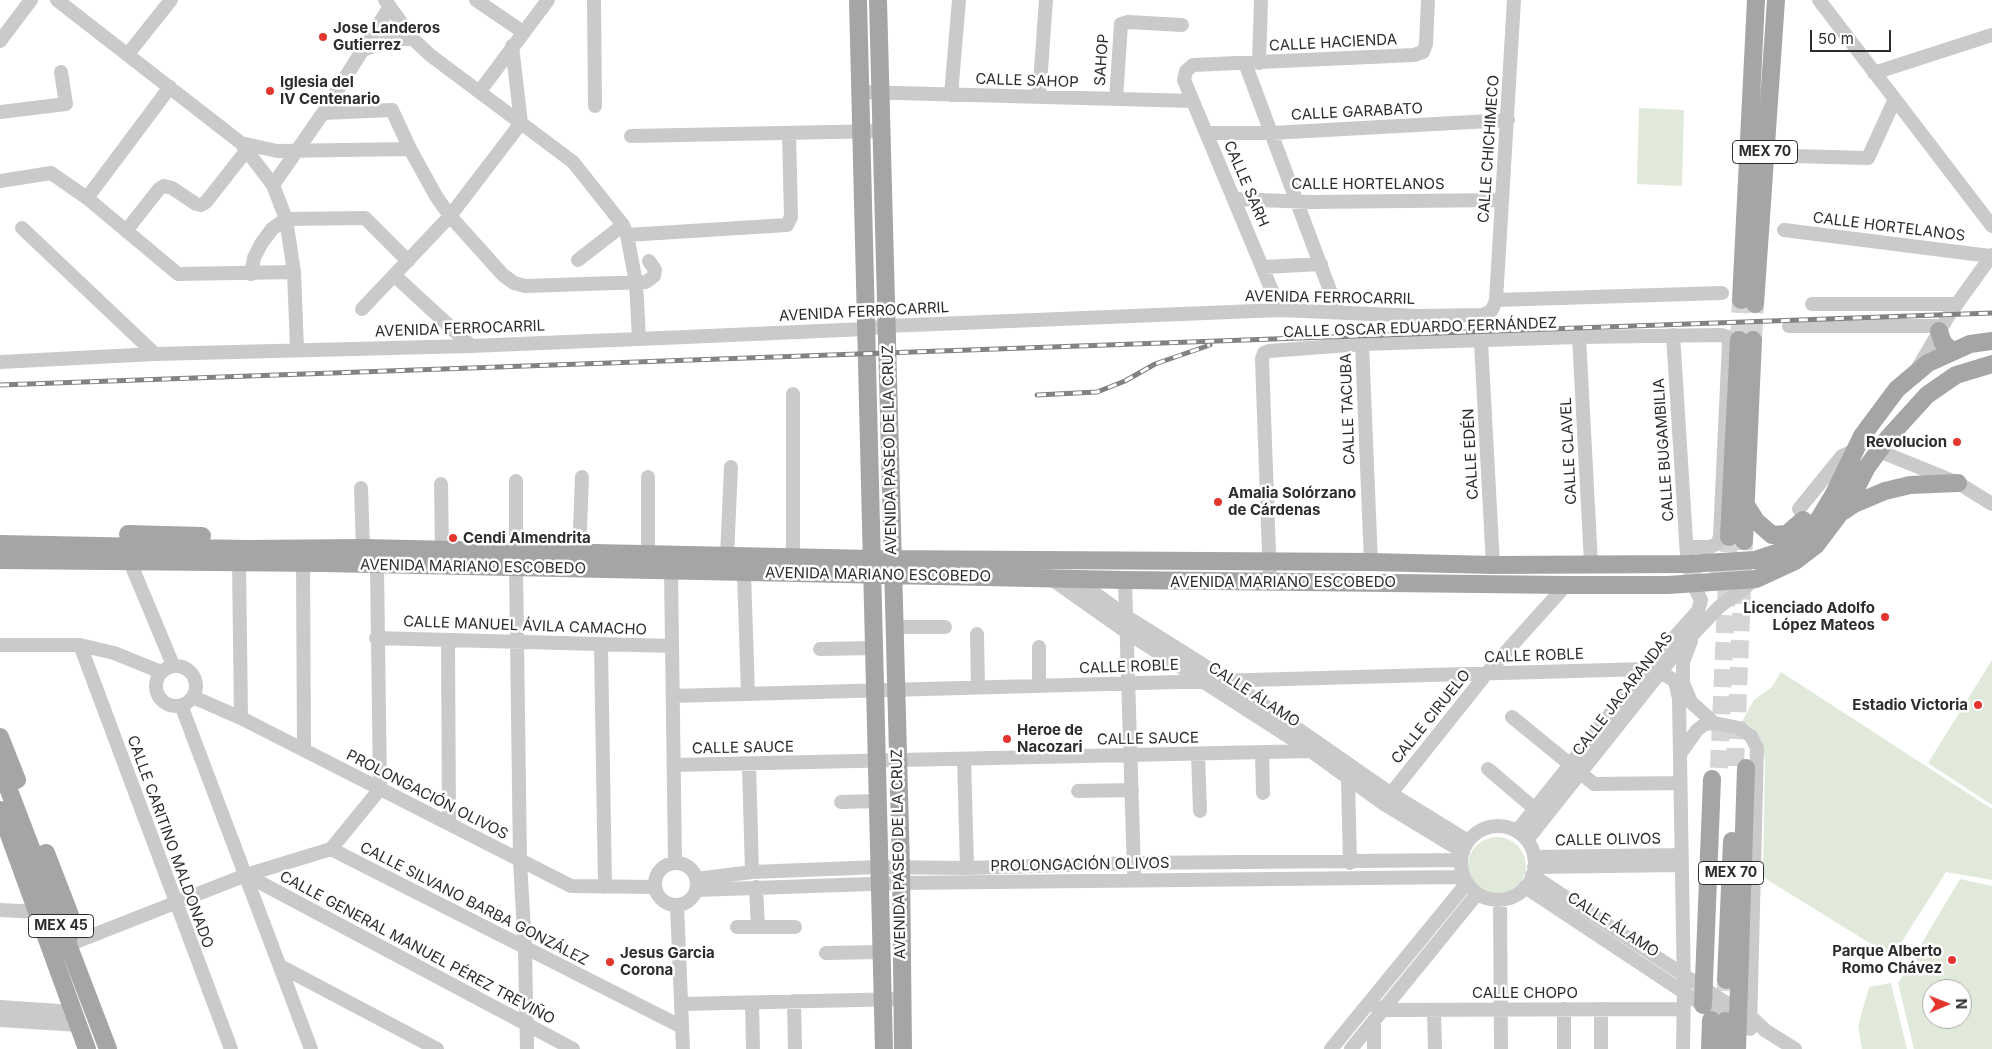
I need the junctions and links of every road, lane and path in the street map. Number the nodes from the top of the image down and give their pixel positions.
1 (31, 0) edge
2 (57, 0) edge
3 (171, 0) edge
4 (476, 0) edge
5 (548, 0) edge
6 (594, 0) edge
7 (858, 0) edge
8 (878, 0) edge
9 (959, 0) edge
10 (1046, 0) edge
11 (1261, 0) edge
12 (1428, 0) edge
13 (1514, 0) edge
14 (1756, 0) edge
15 (1776, 0) edge
16 (1819, 0) edge
17 (387, 4) edge
18 (1182, 25) dead end
19 (523, 32) junction
20 (1992, 35) edge
21 (413, 39) junction
22 (0, 41) edge
23 (512, 46) junction
24 (362, 50) junction
25 (128, 54) junction
26 (1259, 63) junction
27 (1245, 64) junction
28 (1186, 70) joint
29 (61, 72) dead end
30 (1874, 73) junction
31 (170, 87) junction
32 (480, 91) junction
33 (860, 92) junction
34 (880, 93) junction
35 (952, 95) junction
36 (1040, 97) junction
37 (1116, 99) junction
38 (1895, 99) junction
39 (1193, 101) junction
40 (595, 106) dead end
41 (0, 112) edge
42 (323, 113) junction
43 (1508, 120) junction
44 (521, 122) junction
45 (882, 131) junction
46 (861, 132) junction
47 (1207, 133) junction
48 (789, 134) junction
49 (1272, 134) junction
50 (631, 136) dead end
51 (243, 147) junction
52 (410, 149) junction
53 (298, 150) junction
54 (1793, 156) dead end
55 (0, 181) edge
56 (273, 185) junction
57 (87, 198) junction
58 (1235, 199) junction
59 (1501, 200) junction
60 (1298, 201) junction
61 (450, 216) junction
62 (286, 219) junction
63 (1992, 226) edge
64 (22, 228) dead end
65 (625, 230) junction
66 (1784, 230) dead end
67 (126, 231) junction
68 (1991, 255) edge
69 (578, 260) dead end
70 (408, 261) junction
71 (649, 261) dead end
72 (1321, 264) junction
73 (1263, 267) junction
74 (294, 272) junction
75 (251, 274) junction
76 (394, 275) junction
77 (636, 282) junction
78 (1722, 293) dead end
79 (1496, 300) junction
80 (1812, 304) dead end
81 (1956, 304) junction
82 (362, 309) dead end
83 (1280, 310) junction
84 (1338, 312) junction
85 (887, 326) junction
86 (1789, 326) dead end
87 (1941, 328) junction
88 (865, 329) junction
89 (1673, 335) junction
90 (1579, 337) junction
91 (639, 339) junction
92 (1740, 339) junction
93 (1992, 340) edge
94 (1481, 342) junction
95 (1362, 344) junction
96 (471, 346) junction
97 (297, 349) junction
98 (1952, 351) junction
99 (155, 354) junction
100 (0, 362) edge
101 (1992, 364) edge
102 (1913, 375) junction
103 (793, 394) dead end
104 (1878, 413) junction
105 (1879, 450) junction
106 (1853, 454) junction
107 (731, 467) dead end
108 (582, 476) dead end
109 (648, 477) dead end
110 (516, 481) dead end
111 (1958, 483) junction
112 (441, 484) dead end
113 (361, 488) dead end
114 (1992, 504) edge
115 (1746, 505) junction
116 (1798, 509) dead end
117 (1840, 515) junction
118 (0, 533) edge
119 (0, 544) edge
120 (362, 548) junction
121 (230, 550) junction
122 (442, 550) junction
123 (579, 554) junction
124 (648, 555) junction
125 (322, 556) junction
126 (728, 556) junction
127 (793, 556) junction
128 (1056, 559) junction
129 (0, 560) edge
130 (516, 560) junction
131 (1033, 560) junction
132 (1270, 561) junction
133 (130, 562) junction
134 (1371, 562) junction
135 (303, 563) junction
136 (1591, 563) junction
137 (1438, 564) junction
138 (376, 565) junction
139 (1493, 565) junction
140 (873, 567) junction
141 (893, 567) junction
142 (1687, 567) junction
143 (670, 571) junction
144 (744, 573) junction
145 (1050, 578) junction
146 (1074, 578) junction
147 (1756, 579) junction
148 (1126, 580) junction
149 (1270, 581) junction
150 (1566, 585) junction
151 (1127, 617) junction
152 (894, 627) junction
153 (945, 627) dead end
154 (1698, 627) junction
155 (1128, 633) junction
156 (977, 634) dead end
157 (376, 638) junction
158 (448, 641) junction
159 (517, 643) junction
160 (0, 645) edge
161 (80, 645) junction
162 (601, 646) junction
163 (672, 646) junction
164 (1039, 647) dead end
165 (874, 648) junction
166 (820, 649) dead end
167 (167, 669) junction
168 (1653, 671) junction
169 (1487, 673) junction
170 (1203, 681) junction
171 (1229, 681) junction
172 (1129, 683) junction
173 (1039, 686) junction
174 (978, 687) junction
175 (875, 690) junction
176 (895, 690) junction
177 (748, 694) junction
178 (673, 696) junction
179 (193, 697) junction
180 (181, 705) junction
181 (1512, 717) dead end
182 (240, 718) junction
183 (1714, 723) junction
184 (0, 737) edge
185 (1315, 748) junction
186 (304, 750) junction
187 (1262, 752) junction
188 (1198, 754) junction
189 (1680, 754) junction
190 (1131, 755) junction
191 (964, 759) junction
192 (896, 760) junction
193 (877, 761) junction
194 (749, 764) junction
195 (1571, 764) junction
196 (674, 765) junction
197 (0, 767) edge
198 (1488, 769) dead end
199 (1728, 770) junction
200 (1582, 773) junction
201 (1348, 780) junction
202 (1680, 783) junction
203 (380, 789) junction
204 (1132, 790) junction
205 (1078, 791) dead end
206 (1263, 793) dead end
207 (1387, 799) junction
208 (878, 801) junction
209 (841, 802) dead end
210 (4, 808) edge
211 (1535, 809) junction
212 (1200, 811) dead end
213 (449, 824) junction
214 (1522, 836) junction
215 (0, 840) edge
216 (331, 849) junction
217 (1464, 851) junction
218 (1681, 860) junction
219 (520, 861) junction
220 (675, 862) junction
221 (1298, 862) junction
222 (1350, 862) junction
223 (1134, 863) junction
224 (1034, 865) junction
225 (1534, 866) junction
226 (967, 868) junction
227 (752, 872) junction
228 (25, 874) junction
229 (246, 875) junction
230 (900, 875) junction
231 (879, 876) junction
232 (1134, 880) junction
233 (1298, 880) junction
234 (1465, 880) junction
235 (1036, 881) junction
236 (696, 884) junction
237 (605, 887) junction
238 (655, 887) junction
239 (756, 887) junction
240 (1525, 887) junction
241 (1478, 894) junction
242 (1500, 900) junction
243 (175, 904) junction
244 (678, 905) junction
245 (0, 910) edge
246 (38, 912) junction
247 (737, 927) dead end
248 (758, 927) junction
249 (795, 927) dead end
250 (67, 943) junction
251 (525, 949) junction
252 (881, 952) junction
253 (826, 953) dead end
254 (280, 966) junction
255 (1684, 975) junction
256 (1684, 991) junction
257 (882, 999) junction
258 (902, 999) junction
259 (794, 1001) junction
260 (1370, 1002) junction
261 (752, 1003) junction
262 (681, 1004) junction
263 (0, 1007) edge
264 (1726, 1007) junction
265 (1564, 1009) junction
266 (1601, 1009) junction
267 (1683, 1009) junction
268 (1434, 1010) junction
269 (1500, 1010) junction
270 (1378, 1016) junction
271 (76, 1018) junction
272 (0, 1020) edge
273 (528, 1027) junction
274 (682, 1028) junction
275 (87, 1049) edge
276 (108, 1049) edge
277 (231, 1049) edge
278 (312, 1049) edge
279 (437, 1049) edge
280 (527, 1049) edge
281 (573, 1049) edge
282 (683, 1049) edge
283 (753, 1049) edge
284 (795, 1049) edge
285 (884, 1049) edge
286 (903, 1049) edge
287 (1331, 1049) edge
288 (1351, 1049) edge
289 (1374, 1049) edge
290 (1435, 1049) edge
291 (1501, 1049) edge
292 (1564, 1049) edge
293 (1601, 1049) edge
294 (1683, 1049) edge
295 (1710, 1049) edge
296 (1724, 1049) edge
297 (1737, 1049) edge
298 (1794, 1049) edge

1 - 22 street
2 - 25 street
3 - 25 street
4 - 19 street
5 - 19 street
6 - 40 street
7 - 33 main road, AVENIDA PASEO DE LA CRUZ
8 - 34 main road, AVENIDA PASEO DE LA CRUZ
9 - 35 street
10 - 36 street
11 - 26 street
12 - 26 street, CALLE HACIENDA
13 - 43 street, CALLE CHICHIMECO
14 - 15 main road, MEX 70
16 - 30 street
17 - 21 street
17 - 24 street
18 - 37 street, SAHOP
19 - 23 street
20 - 30 street
21 - 24 street
21 - 32 street
23 - 32 street
23 - 44 street
24 - 42 street
25 - 31 street
26 - 27 street, CALLE HACIENDA
27 - 28 street, CALLE HACIENDA
27 - 49 street
28 - 39 street, CALLE SARH
29 - 41 street
30 - 38 street
31 - 51 street
31 - 57 street
32 - 44 street
33 - 34 street, CALLE SAHOP
33 - 46 main road, AVENIDA PASEO DE LA CRUZ
34 - 35 street, CALLE SAHOP
34 - 45 main road, AVENIDA PASEO DE LA CRUZ
35 - 36 street, CALLE SAHOP
36 - 37 street, CALLE SAHOP
37 - 39 street, CALLE SAHOP
38 - 54 street
38 - 63 street
39 - 47 street, CALLE SARH
42 - 52 street
42 - 53 street
43 - 49 street, CALLE GARABATO
43 - 59 street, CALLE CHICHIMECO
44 - 61 street
44 - 65 street
45 - 46 street
45 - 85 main road, AVENIDA PASEO DE LA CRUZ
46 - 48 street
46 - 88 main road, AVENIDA PASEO DE LA CRUZ
47 - 49 street, CALLE GARABATO
47 - 58 street, CALLE SARH
48 - 50 street
48 - 65 street
49 - 60 street
51 - 53 street
51 - 56 street
51 - 67 street
52 - 53 street
52 - 61 street
53 - 56 street
55 - 57 street
56 - 62 street
57 - 67 street
58 - 60 street, CALLE HORTELANOS
58 - 73 street, CALLE SARH
59 - 60 street, CALLE HORTELANOS
59 - 79 street, CALLE CHICHIMECO
60 - 72 street
61 - 70 street
61 - 77 street
62 - 70 street
62 - 74 street
62 - 75 street
64 - 99 street
65 - 69 street
65 - 77 street
66 - 68 street, CALLE HORTELANOS
67 - 75 street
68 - 81 street
70 - 76 street
71 - 77 street
72 - 73 street
72 - 84 street
73 - 83 street, CALLE SARH
74 - 75 street
74 - 97 street
76 - 82 street
76 - 96 street
77 - 91 street
78 - 79 street
79 - 84 street, AVENIDA FERROCARRIL
80 - 81 street
81 - 87 street
83 - 84 street, AVENIDA FERROCARRIL
83 - 85 street, AVENIDA FERROCARRIL
85 - 88 street, AVENIDA FERROCARRIL
85 - 141 main road, AVENIDA PASEO DE LA CRUZ
86 - 87 street
87 - 98 main road
87 - 102 street
88 - 91 street, AVENIDA FERROCARRIL
88 - 140 main road, AVENIDA PASEO DE LA CRUZ
89 - 90 street, CALLE OSCAR EDUARDO FERNÁNDEZ
89 - 92 street, CALLE OSCAR EDUARDO FERNÁNDEZ
89 - 142 street, CALLE BUGAMBILIA
90 - 94 street, CALLE OSCAR EDUARDO FERNÁNDEZ
90 - 136 street, CALLE CLAVEL
91 - 96 street, AVENIDA FERROCARRIL
92 - 115 main road
92 - 115 main road
92 - 142 street
93 - 98 main road
94 - 95 street, CALLE OSCAR EDUARDO FERNÁNDEZ
94 - 139 street, CALLE EDÉN
95 - 132 street, CALLE OSCAR EDUARDO FERNÁNDEZ
95 - 134 street, CALLE TACUBA
96 - 97 street, AVENIDA FERROCARRIL
97 - 99 street, AVENIDA FERROCARRIL
98 - 102 main road
99 - 100 street, AVENIDA FERROCARRIL
101 - 105 main road
102 - 104 main road
103 - 127 street
104 - 105 main road
104 - 106 main road
105 - 111 street
105 - 117 main road
106 - 115 main road
106 - 116 street
106 - 142 main road, AVENIDA MARIANO ESCOBEDO
107 - 126 street
108 - 123 street
109 - 124 street
110 - 130 street
111 - 114 street
111 - 117 main road
112 - 122 street
113 - 120 street
117 - 147 main road
118 - 121 main road
119 - 121 main road, AVENIDA MARIANO ESCOBEDO
120 - 122 main road, AVENIDA MARIANO ESCOBEDO
120 - 125 main road, AVENIDA MARIANO ESCOBEDO
121 - 125 main road, AVENIDA MARIANO ESCOBEDO
121 - 133 main road, AVENIDA MARIANO ESCOBEDO
121 - 135 main road, AVENIDA MARIANO ESCOBEDO
121 - 182 street
122 - 130 main road, AVENIDA MARIANO ESCOBEDO
123 - 124 main road, AVENIDA MARIANO ESCOBEDO
123 - 130 main road, AVENIDA MARIANO ESCOBEDO
124 - 126 main road, AVENIDA MARIANO ESCOBEDO
125 - 135 main road, AVENIDA MARIANO ESCOBEDO
125 - 138 main road, AVENIDA MARIANO ESCOBEDO
126 - 127 main road, AVENIDA MARIANO ESCOBEDO
127 - 140 main road, AVENIDA MARIANO ESCOBEDO
128 - 131 main road, AVENIDA MARIANO ESCOBEDO
128 - 132 main road, AVENIDA MARIANO ESCOBEDO
128 - 146 street, CALLE ÁLAMO
129 - 133 main road, AVENIDA MARIANO ESCOBEDO
130 - 138 main road, AVENIDA MARIANO ESCOBEDO
130 - 143 main road, AVENIDA MARIANO ESCOBEDO
130 - 159 street
131 - 141 main road, AVENIDA MARIANO ESCOBEDO
131 - 145 street, CALLE ÁLAMO
132 - 134 main road, AVENIDA MARIANO ESCOBEDO
132 - 149 street
133 - 167 street
134 - 137 main road, AVENIDA MARIANO ESCOBEDO
135 - 186 street
136 - 139 main road, AVENIDA MARIANO ESCOBEDO
136 - 142 main road, AVENIDA MARIANO ESCOBEDO
137 - 139 main road, AVENIDA MARIANO ESCOBEDO
137 - 142 main road
138 - 157 street
140 - 141 main road, AVENIDA MARIANO ESCOBEDO
140 - 144 main road, AVENIDA MARIANO ESCOBEDO
140 - 165 main road, AVENIDA PASEO DE LA CRUZ
141 - 145 main road, AVENIDA MARIANO ESCOBEDO
141 - 152 main road, AVENIDA PASEO DE LA CRUZ
142 - 147 main road, AVENIDA MARIANO ESCOBEDO
142 - 150 main road, AVENIDA MARIANO ESCOBEDO
142 - 168 street, CALLE JACARANDAS
143 - 144 main road, AVENIDA MARIANO ESCOBEDO
143 - 163 street
144 - 177 street
145 - 146 main road, AVENIDA MARIANO ESCOBEDO
145 - 155 street, CALLE ÁLAMO
146 - 148 main road, AVENIDA MARIANO ESCOBEDO
146 - 151 street, CALLE ÁLAMO
147 - 154 street, CALLE JACARANDAS
148 - 149 main road, AVENIDA MARIANO ESCOBEDO
148 - 151 street
149 - 150 main road, AVENIDA MARIANO ESCOBEDO
150 - 169 street, CALLE CIRUELO
151 - 155 street
151 - 171 street, CALLE ÁLAMO
152 - 153 street
152 - 176 main road, AVENIDA PASEO DE LA CRUZ
154 - 168 street, CALLE JACARANDAS
154 - 183 street
155 - 170 street, CALLE ÁLAMO
155 - 172 street
156 - 174 street
157 - 158 street, CALLE MANUEL ÁVILA CAMACHO
157 - 203 street
158 - 159 street, CALLE MANUEL ÁVILA CAMACHO
158 - 213 street
159 - 162 street, CALLE MANUEL ÁVILA CAMACHO
159 - 219 street
160 - 161 street
161 - 167 street
161 - 243 street, CALLE CARITINO MALDONADO
162 - 163 street, CALLE MANUEL ÁVILA CAMACHO
162 - 237 street
163 - 178 street
164 - 173 street
165 - 166 street
165 - 175 main road, AVENIDA PASEO DE LA CRUZ
167 - 179 street
167 - 180 street
168 - 169 street, CALLE ROBLE
168 - 189 street
168 - 195 street, CALLE JACARANDAS
168 - 200 street, CALLE JACARANDAS
169 - 171 street, CALLE ROBLE
169 - 207 street, CALLE CIRUELO
170 - 171 street, CALLE ROBLE
170 - 172 street, CALLE ROBLE
170 - 185 street, CALLE ÁLAMO
171 - 185 street, CALLE ÁLAMO
172 - 173 street, CALLE ROBLE
172 - 190 street
173 - 174 street, CALLE ROBLE
174 - 176 street, CALLE ROBLE
175 - 176 street, CALLE ROBLE
175 - 177 street, CALLE ROBLE
175 - 193 main road, AVENIDA PASEO DE LA CRUZ
176 - 192 main road, AVENIDA PASEO DE LA CRUZ
177 - 178 street, CALLE ROBLE
178 - 196 street
179 - 180 street
179 - 182 street, PROLONGACIÓN OLIVOS
180 - 229 street
181 - 195 street
182 - 186 street, PROLONGACIÓN OLIVOS
183 - 189 street
183 - 264 street
184 - 250 main road
185 - 187 street, CALLE SAUCE
185 - 201 street, CALLE ÁLAMO
185 - 207 street, CALLE ÁLAMO
186 - 203 street, PROLONGACIÓN OLIVOS
187 - 188 street, CALLE SAUCE
187 - 206 street
188 - 190 street, CALLE SAUCE
188 - 212 street
189 - 202 street
190 - 191 street, CALLE SAUCE
190 - 204 street
191 - 192 street, CALLE SAUCE
191 - 226 street
192 - 193 street, CALLE SAUCE
192 - 230 main road, AVENIDA PASEO DE LA CRUZ
193 - 194 street, CALLE SAUCE
193 - 208 main road, AVENIDA PASEO DE LA CRUZ
194 - 196 street, CALLE SAUCE
194 - 227 street
195 - 200 street
195 - 211 street, CALLE JACARANDAS
196 - 220 street
197 - 210 main road, MEX 45
198 - 211 street
199 - 264 main road
199 - 264 main road
199 - 264 main road, MEX 70
200 - 202 street
200 - 214 street, CALLE JACARANDAS
201 - 207 street, CALLE ÁLAMO
201 - 222 street
202 - 218 street
203 - 213 street, PROLONGACIÓN OLIVOS
203 - 216 street
204 - 205 street
204 - 223 street
207 - 217 street, CALLE ÁLAMO
208 - 209 street
208 - 231 main road, AVENIDA PASEO DE LA CRUZ
210 - 228 main road, MEX 45
210 - 250 main road, MEX 45
211 - 214 street, CALLE JACARANDAS
213 - 219 street, PROLONGACIÓN OLIVOS
214 - 217 street
214 - 225 street
215 - 228 main road
216 - 229 street
216 - 251 street, CALLE SILVANO BARBA GONZÁLEZ
217 - 222 street, PROLONGACIÓN OLIVOS
217 - 234 street
218 - 225 street, CALLE OLIVOS
218 - 255 street
219 - 237 street, PROLONGACIÓN OLIVOS
219 - 251 street
220 - 236 street
220 - 238 street
221 - 222 street, PROLONGACIÓN OLIVOS
221 - 223 street, PROLONGACIÓN OLIVOS
221 - 233 street
223 - 224 street, PROLONGACIÓN OLIVOS
223 - 232 street
224 - 226 street, PROLONGACIÓN OLIVOS
224 - 235 street
225 - 240 street
225 - 255 street, CALLE ÁLAMO
226 - 230 street, PROLONGACIÓN OLIVOS
227 - 231 street, PROLONGACIÓN OLIVOS
227 - 236 street, PROLONGACIÓN OLIVOS
228 - 246 main road, MEX 45
229 - 243 street
229 - 254 street
229 - 273 street, CALLE GENERAL MANUEL PÉREZ TREVIÑO
230 - 231 street, PROLONGACIÓN OLIVOS
230 - 235 street, PROLONGACIÓN OLIVOS
230 - 258 main road, AVENIDA PASEO DE LA CRUZ
231 - 239 street, PROLONGACIÓN OLIVOS
231 - 252 main road, AVENIDA PASEO DE LA CRUZ
232 - 233 street, PROLONGACIÓN OLIVOS
232 - 235 street, PROLONGACIÓN OLIVOS
233 - 234 street, PROLONGACIÓN OLIVOS
234 - 241 street
234 - 260 street
236 - 239 street, PROLONGACIÓN OLIVOS
236 - 244 street
237 - 238 street, PROLONGACIÓN OLIVOS
238 - 244 street
239 - 248 street
240 - 242 street
240 - 256 street, CALLE ÁLAMO
241 - 242 street
241 - 270 street
242 - 269 street
243 - 250 street
243 - 277 street, CALLE CARITINO MALDONADO
244 - 262 street
245 - 246 street
246 - 271 main road, MEX 45
247 - 248 street
248 - 249 street
250 - 276 main road, MEX 45
251 - 273 street
251 - 274 street, CALLE SILVANO BARBA GONZÁLEZ
252 - 253 street
252 - 257 main road, AVENIDA PASEO DE LA CRUZ
254 - 278 street
254 - 279 street
255 - 256 street
255 - 264 street, CALLE ÁLAMO
256 - 264 street, CALLE ÁLAMO
256 - 267 street
257 - 258 street
257 - 259 street
257 - 285 main road, AVENIDA PASEO DE LA CRUZ
258 - 286 main road, AVENIDA PASEO DE LA CRUZ
259 - 261 street
259 - 284 street
260 - 270 street
260 - 287 street
261 - 262 street
261 - 283 street
262 - 274 street
263 - 271 street
264 - 295 main road, MEX 70
264 - 296 main road, MEX 70
264 - 297 main road
264 - 298 street
265 - 266 street, CALLE CHOPO
265 - 269 street, CALLE CHOPO
265 - 292 street
266 - 267 street, CALLE CHOPO
266 - 293 street
267 - 294 street
268 - 269 street, CALLE CHOPO
268 - 270 street, CALLE CHOPO
268 - 290 street
269 - 291 street
270 - 288 street
270 - 289 street
271 - 272 street
271 - 275 main road, MEX 45
273 - 280 street
273 - 281 street, CALLE GENERAL MANUEL PÉREZ TREVIÑO
274 - 282 street

